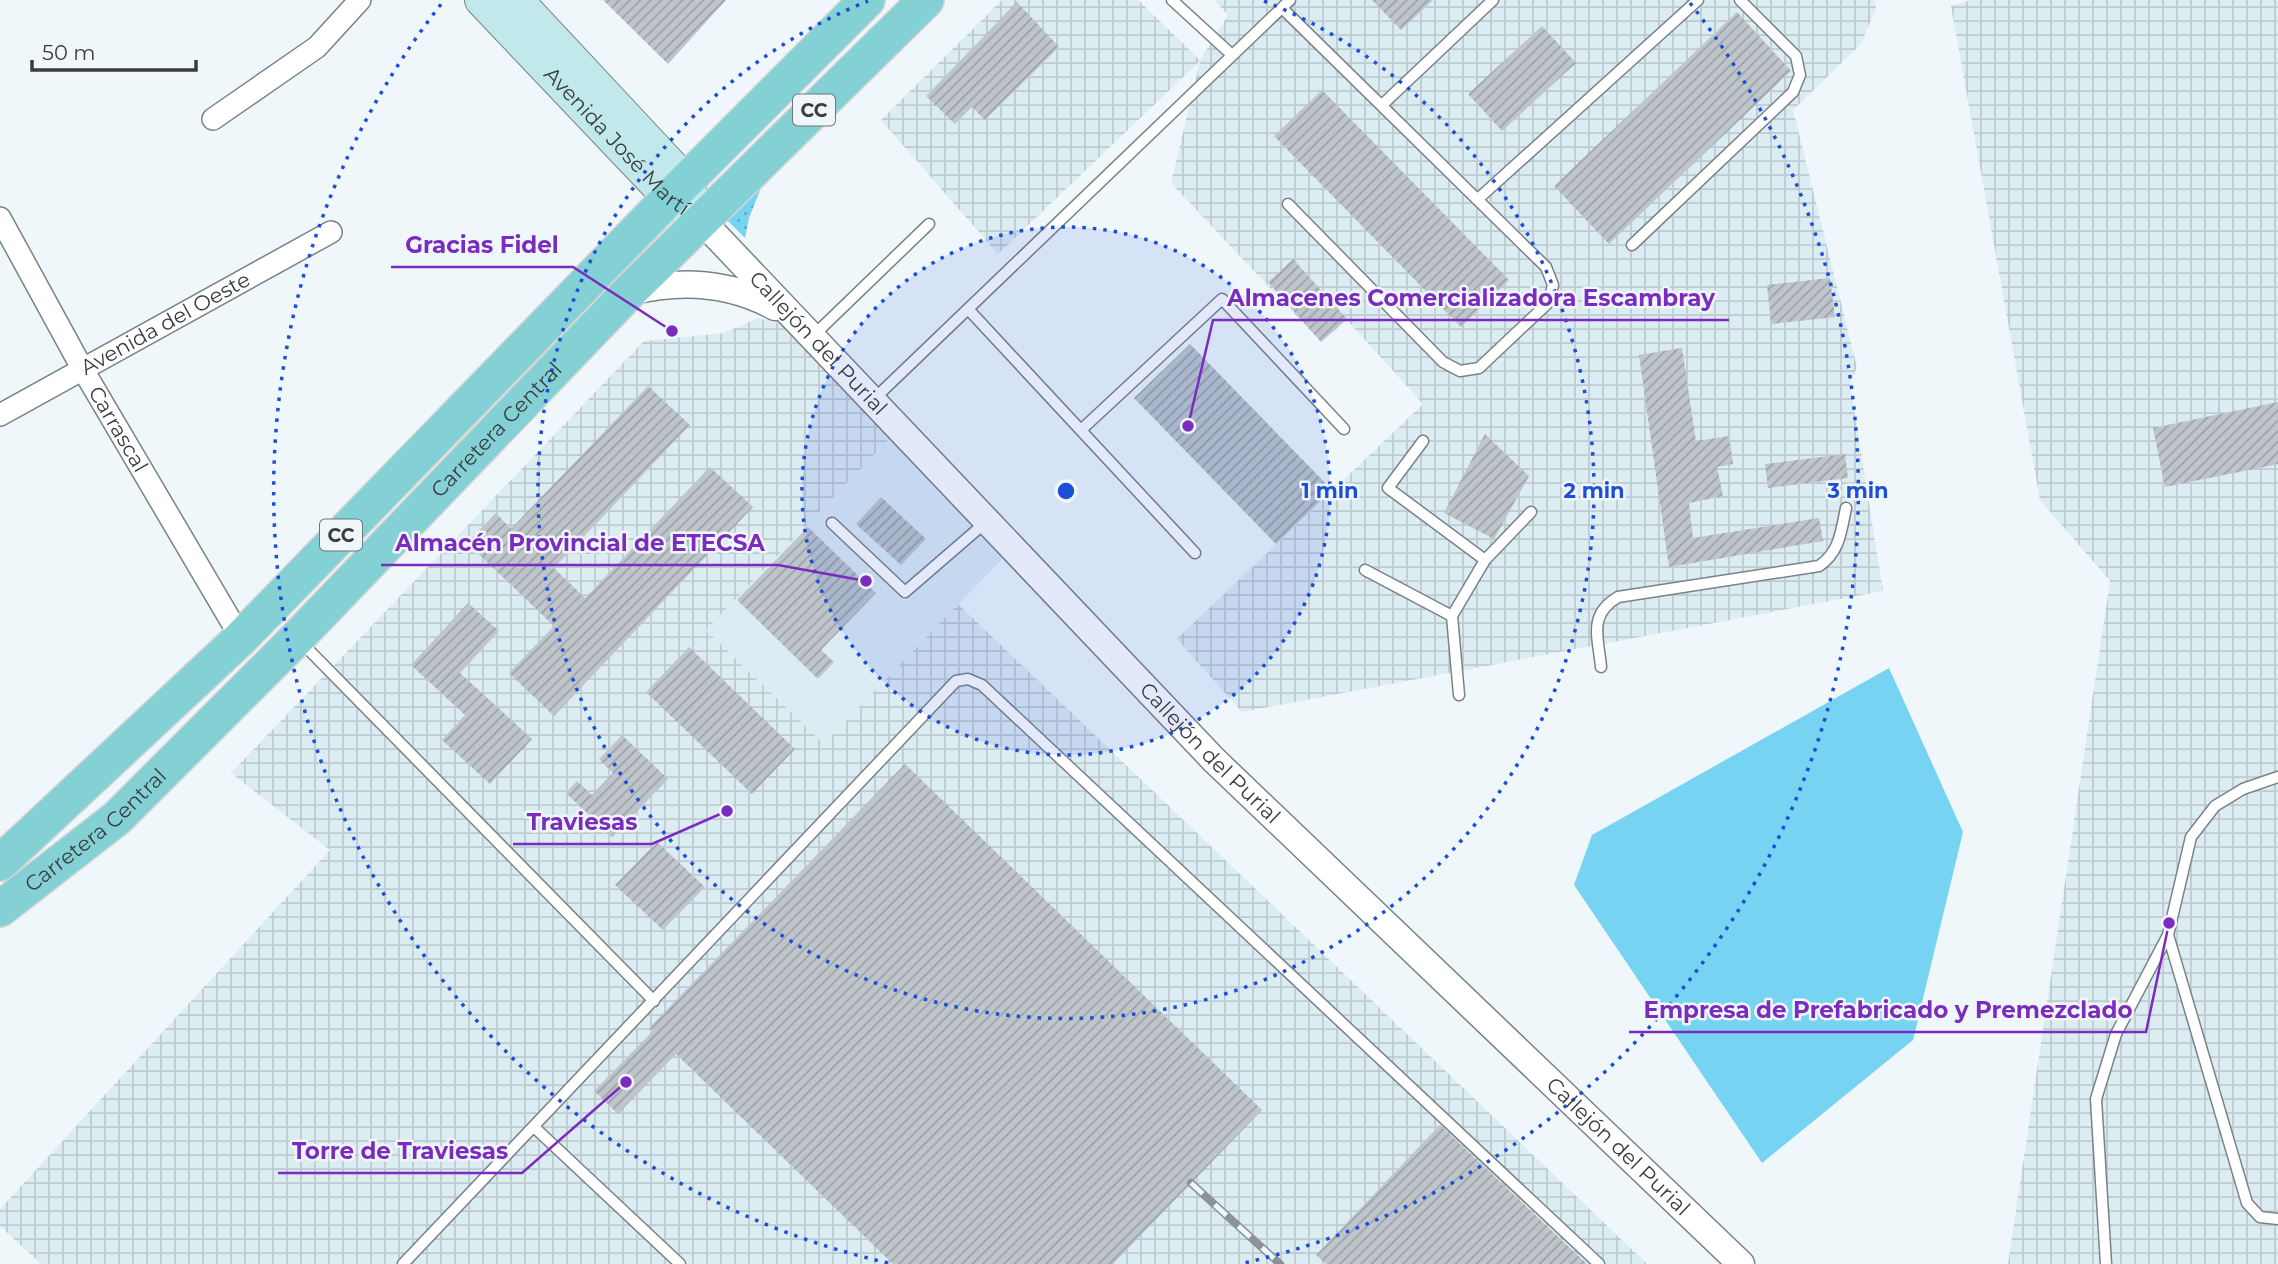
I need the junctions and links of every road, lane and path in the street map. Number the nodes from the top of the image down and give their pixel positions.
1 (360, 0) edge
2 (481, 0) edge
3 (517, 0) edge
4 (867, 0) edge
5 (926, 0) edge
6 (1172, 0) edge
7 (1493, 0) edge
8 (1698, 0) edge
9 (1740, 0) edge
10 (1286, 4) edge
11 (1232, 55) junction
12 (1382, 105) junction
13 (213, 118) dead end
14 (677, 190) junction
15 (1478, 200) junction
16 (1288, 204) dead end
17 (0, 218) edge
18 (701, 220) junction
19 (929, 223) dead end
20 (331, 232) dead end
21 (1632, 245) dead end
22 (629, 292) junction
23 (968, 309) junction
24 (789, 315) junction
25 (811, 338) junction
26 (82, 368) junction
27 (871, 402) junction
28 (0, 415) edge
29 (1344, 429) dead end
30 (1081, 430) junction
31 (1423, 441) dead end
32 (1846, 508) dead end
33 (1531, 512) dead end
34 (986, 522) junction
35 (832, 523) dead end
36 (1195, 553) dead end
37 (1485, 560) junction
38 (1365, 570) dead end
39 (1452, 616) junction
40 (241, 638) junction
41 (297, 638) junction
42 (1601, 667) dead end
43 (1459, 695) dead end
44 (2278, 777) edge
45 (1, 861) edge
46 (0, 909) edge
47 (2168, 935) junction
48 (654, 1001) junction
49 (534, 1126) junction
50 (2278, 1219) edge
51 (403, 1264) edge
52 (680, 1264) edge
53 (1599, 1264) edge
54 (1741, 1264) edge
55 (2106, 1264) edge

1 - 13 street
2 - 14 main road, Avenida José Martí
3 - 14 main road, Avenida José Martí
4 - 14 main road, Carretera Central / CC
5 - 18 main road, Carretera Central / CC
6 - 11 lane
7 - 12 lane
8 - 15 lane
9 - 21 lane
10 - 11 lane
10 - 12 lane
11 - 23 lane
12 - 15 lane
14 - 18 main road, Avenida José Martí
14 - 40 main road, Carretera Central / CC
15 - 16 lane
17 - 26 street, Carrascal
18 - 22 main road, Carretera Central / CC
18 - 24 street, Callejón del Purial
19 - 25 lane
20 - 26 street, Avenida del Oeste
22 - 24 street
22 - 41 main road, Carretera Central / CC
23 - 27 lane
23 - 30 lane
24 - 25 street, Callejón del Purial
25 - 27 street, Callejón del Purial
26 - 28 street, Avenida del Oeste
26 - 40 street, Carrascal
27 - 34 street, Callejón del Purial
29 - 30 lane
30 - 36 lane
31 - 37 lane
32 - 42 lane
33 - 37 lane
34 - 35 lane
34 - 54 street, Callejón del Purial
37 - 39 lane
38 - 39 lane
39 - 43 lane
40 - 45 main road, Carretera Central / CC
41 - 46 main road, Carretera Central / CC
41 - 48 lane
44 - 47 lane
47 - 50 lane
47 - 55 lane
48 - 49 lane
48 - 53 lane
49 - 51 lane
49 - 52 lane

